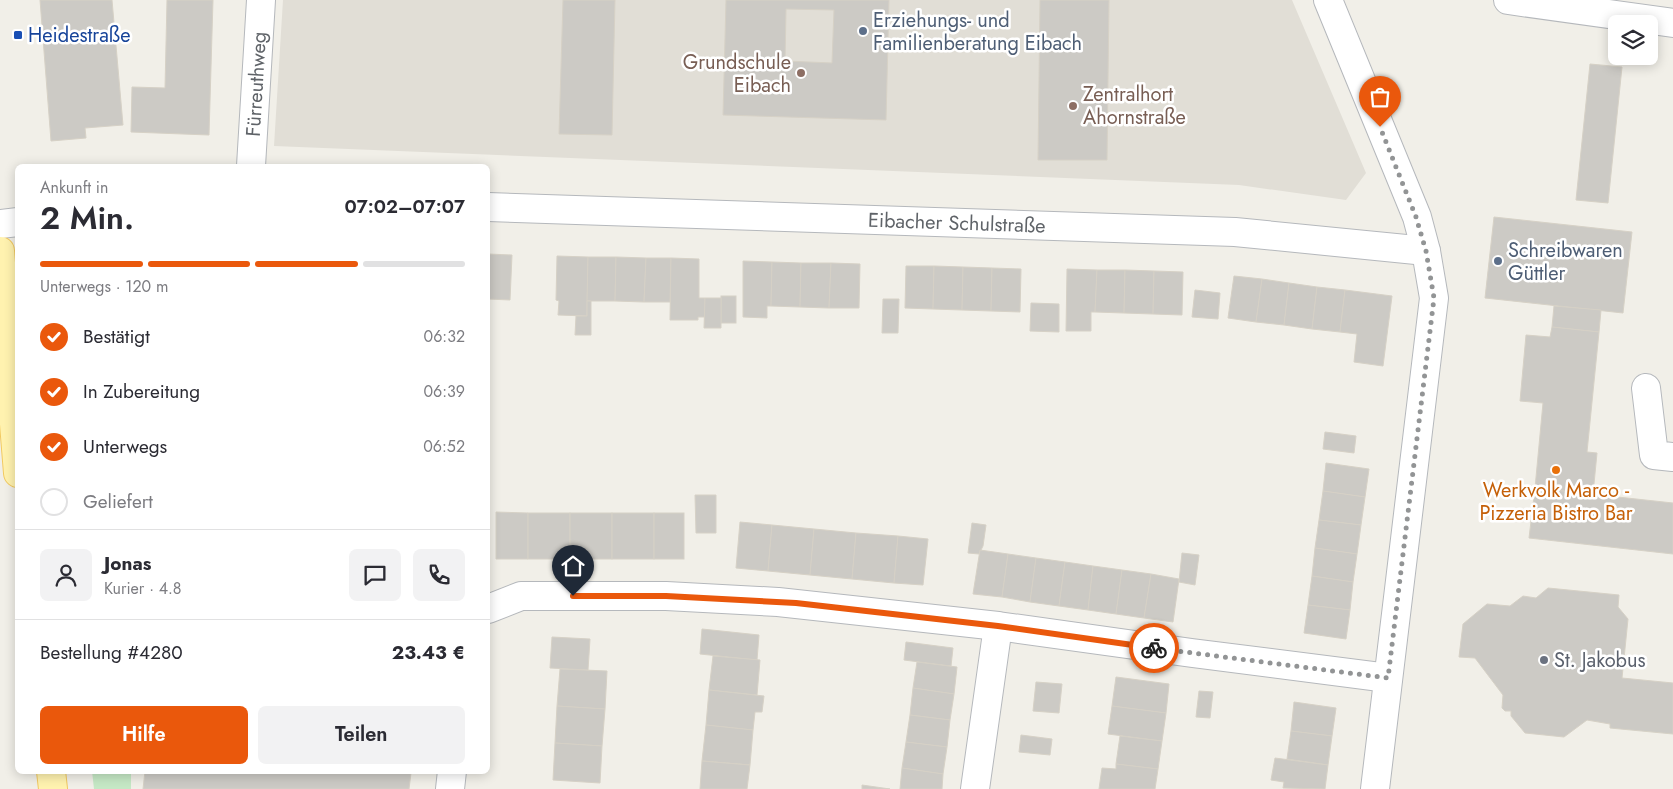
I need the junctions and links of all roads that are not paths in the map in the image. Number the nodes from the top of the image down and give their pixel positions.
1 (261, 0) edge
2 (1328, 0) edge
3 (1508, 0) edge
4 (1673, 24) edge
5 (251, 164) edge
6 (490, 207) edge
7 (15, 222) edge
8 (0, 224) edge
9 (0, 251) edge
10 (1426, 251) junction
11 (1646, 388) dead end
12 (15, 436) edge
13 (1673, 457) edge
14 (490, 608) edge
15 (998, 626) junction
16 (1388, 678) junction
17 (51, 774) edge
18 (452, 774) edge
19 (53, 789) edge
20 (450, 789) edge
21 (975, 789) edge
22 (1374, 789) edge

1 - 5 street, Fürreuthweg
2 - 10 street
3 - 4 street
6 - 10 street, Eibacher Schulstraße
7 - 8 street
9 - 12 main road
10 - 16 street
11 - 13 street
14 - 15 street
15 - 16 street
15 - 21 street
16 - 22 street
17 - 19 main road
18 - 20 street

